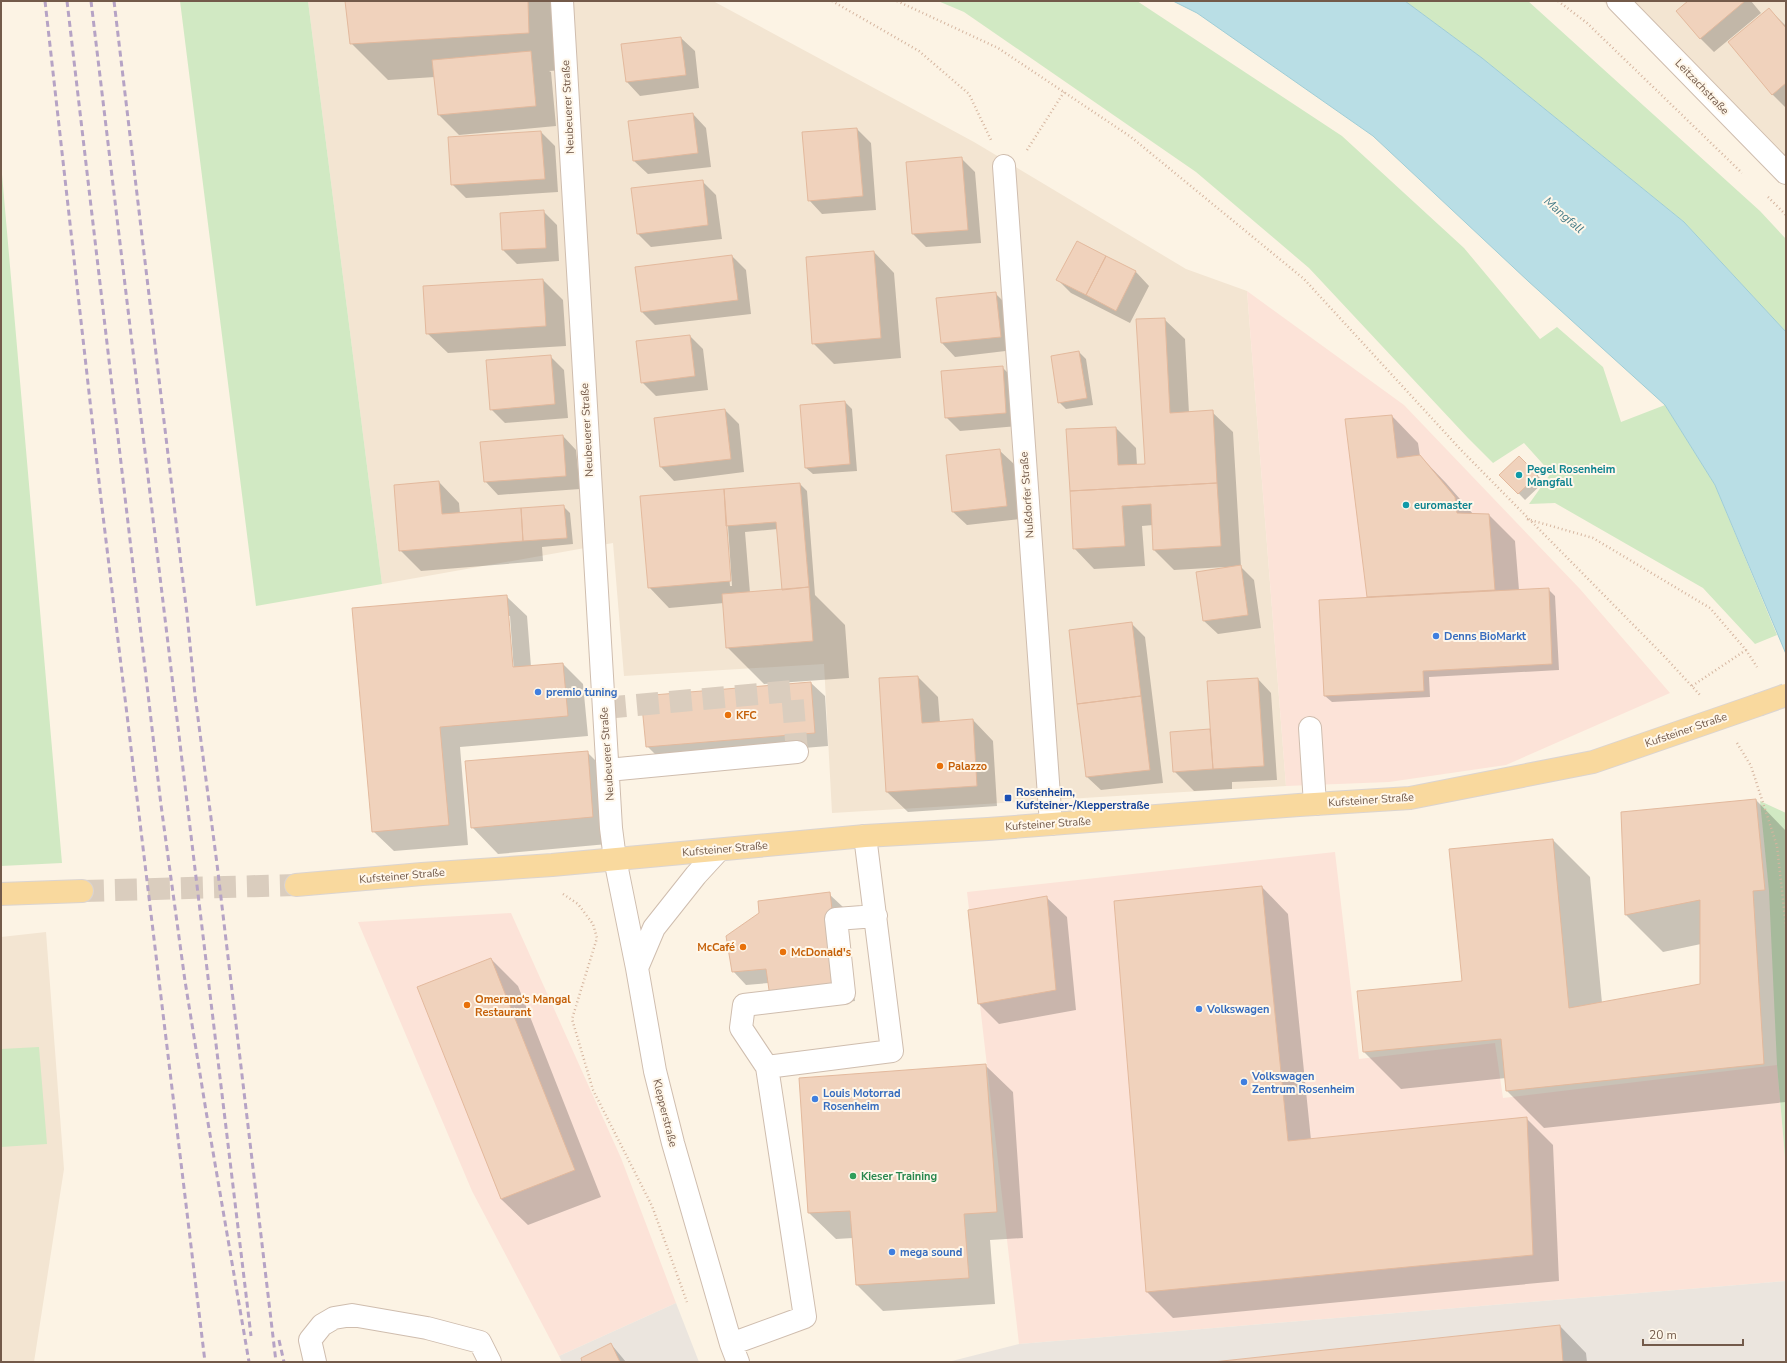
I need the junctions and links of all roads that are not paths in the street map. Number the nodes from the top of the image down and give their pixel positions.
1 (562, 1) edge
2 (1618, 1) edge
3 (1004, 166) road end
4 (1786, 173) edge
5 (1786, 695) edge
6 (1310, 728) dead end
7 (797, 752) dead end
8 (608, 770) junction
9 (1315, 804) junction
10 (1051, 824) junction
11 (865, 836) junction
12 (719, 850) junction
13 (615, 859) junction
14 (296, 885) tunnel mouth
15 (82, 891) tunnel mouth
16 (1, 894) edge
17 (876, 916) junction
18 (637, 968) junction
19 (767, 1067) junction
20 (734, 1353) edge
21 (315, 1362) edge
22 (490, 1362) edge

1 - 8 street, Neubeuerer Straße
2 - 4 street, Leitzachstraße
3 - 10 street, Nußdorfer Straße
5 - 9 main road, Kufsteiner Straße, bridge
6 - 9 street
7 - 8 street
8 - 13 street, Neubeuerer Straße
9 - 10 main road, Kufsteiner Straße
10 - 11 main road, Kufsteiner Straße
11 - 12 main road, Kufsteiner Straße
11 - 17 street
12 - 13 main road, Kufsteiner Straße
12 - 18 street
13 - 14 main road, Kufsteiner Straße
13 - 18 street, Klepperstraße
15 - 16 main road
17 - 19 street
17 - 19 street
18 - 20 street, Klepperstraße
19 - 20 street
21 - 22 street

